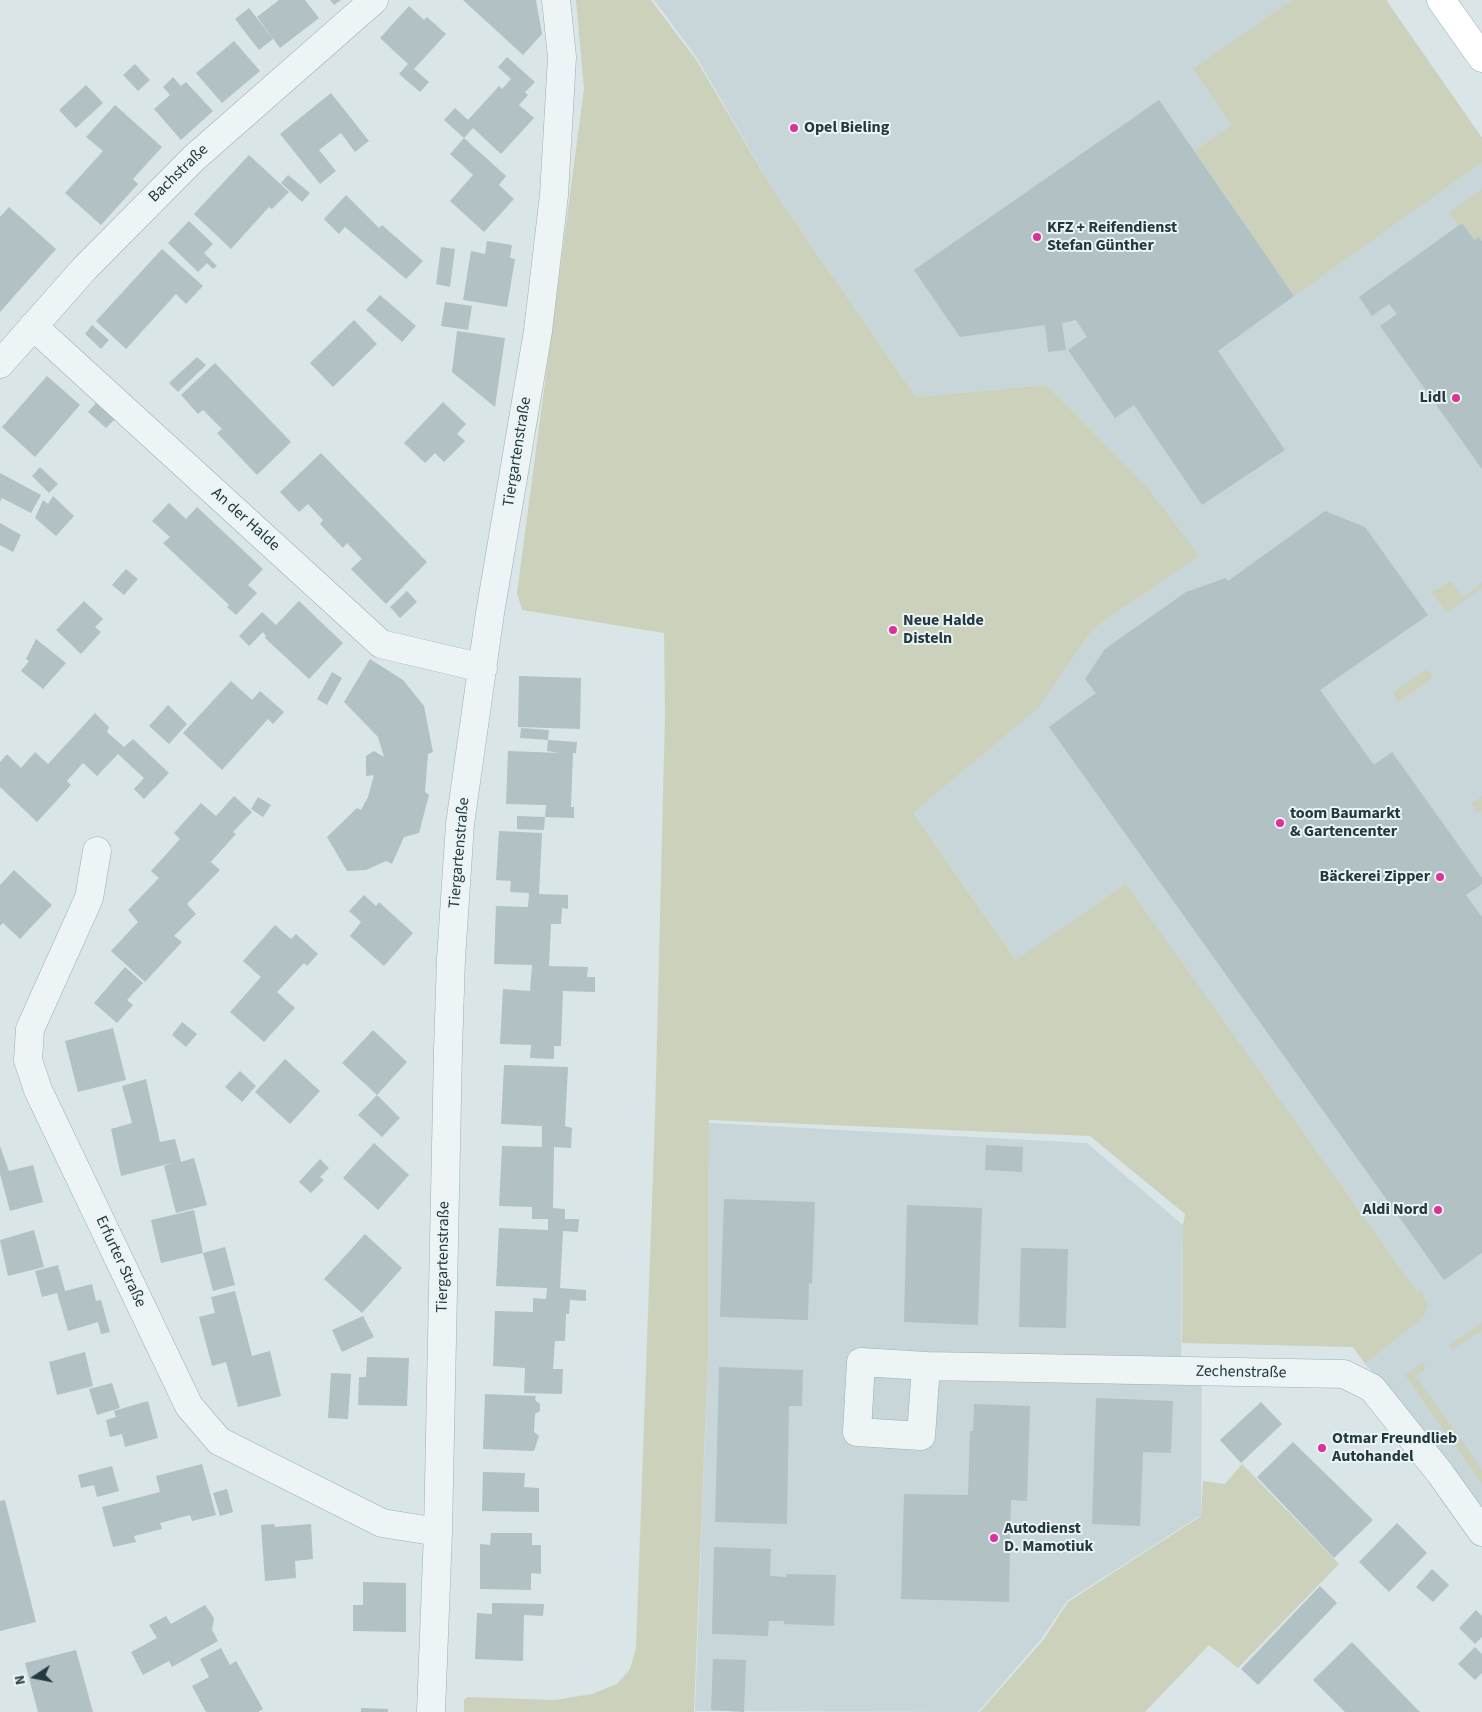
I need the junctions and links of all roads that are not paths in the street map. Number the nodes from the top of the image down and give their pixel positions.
1 (374, 0) edge
2 (556, 0) edge
3 (1441, 0) edge
4 (1482, 58) edge
5 (33, 326) junction
6 (0, 364) edge
7 (482, 668) junction
8 (97, 851) dead end
9 (926, 1366) dead end
10 (438, 1532) junction
11 (1482, 1532) edge
12 (431, 1712) edge

1 - 5 street, Bachstraße
2 - 7 street, Tiergartenstraße
3 - 4 main road
5 - 6 street, Bachstraße
5 - 7 street, An der Halde
7 - 10 street, Tiergartenstraße
8 - 10 street, Erfurter Straße
9 - 11 street, Zechenstraße
10 - 12 street, Tiergartenstraße

